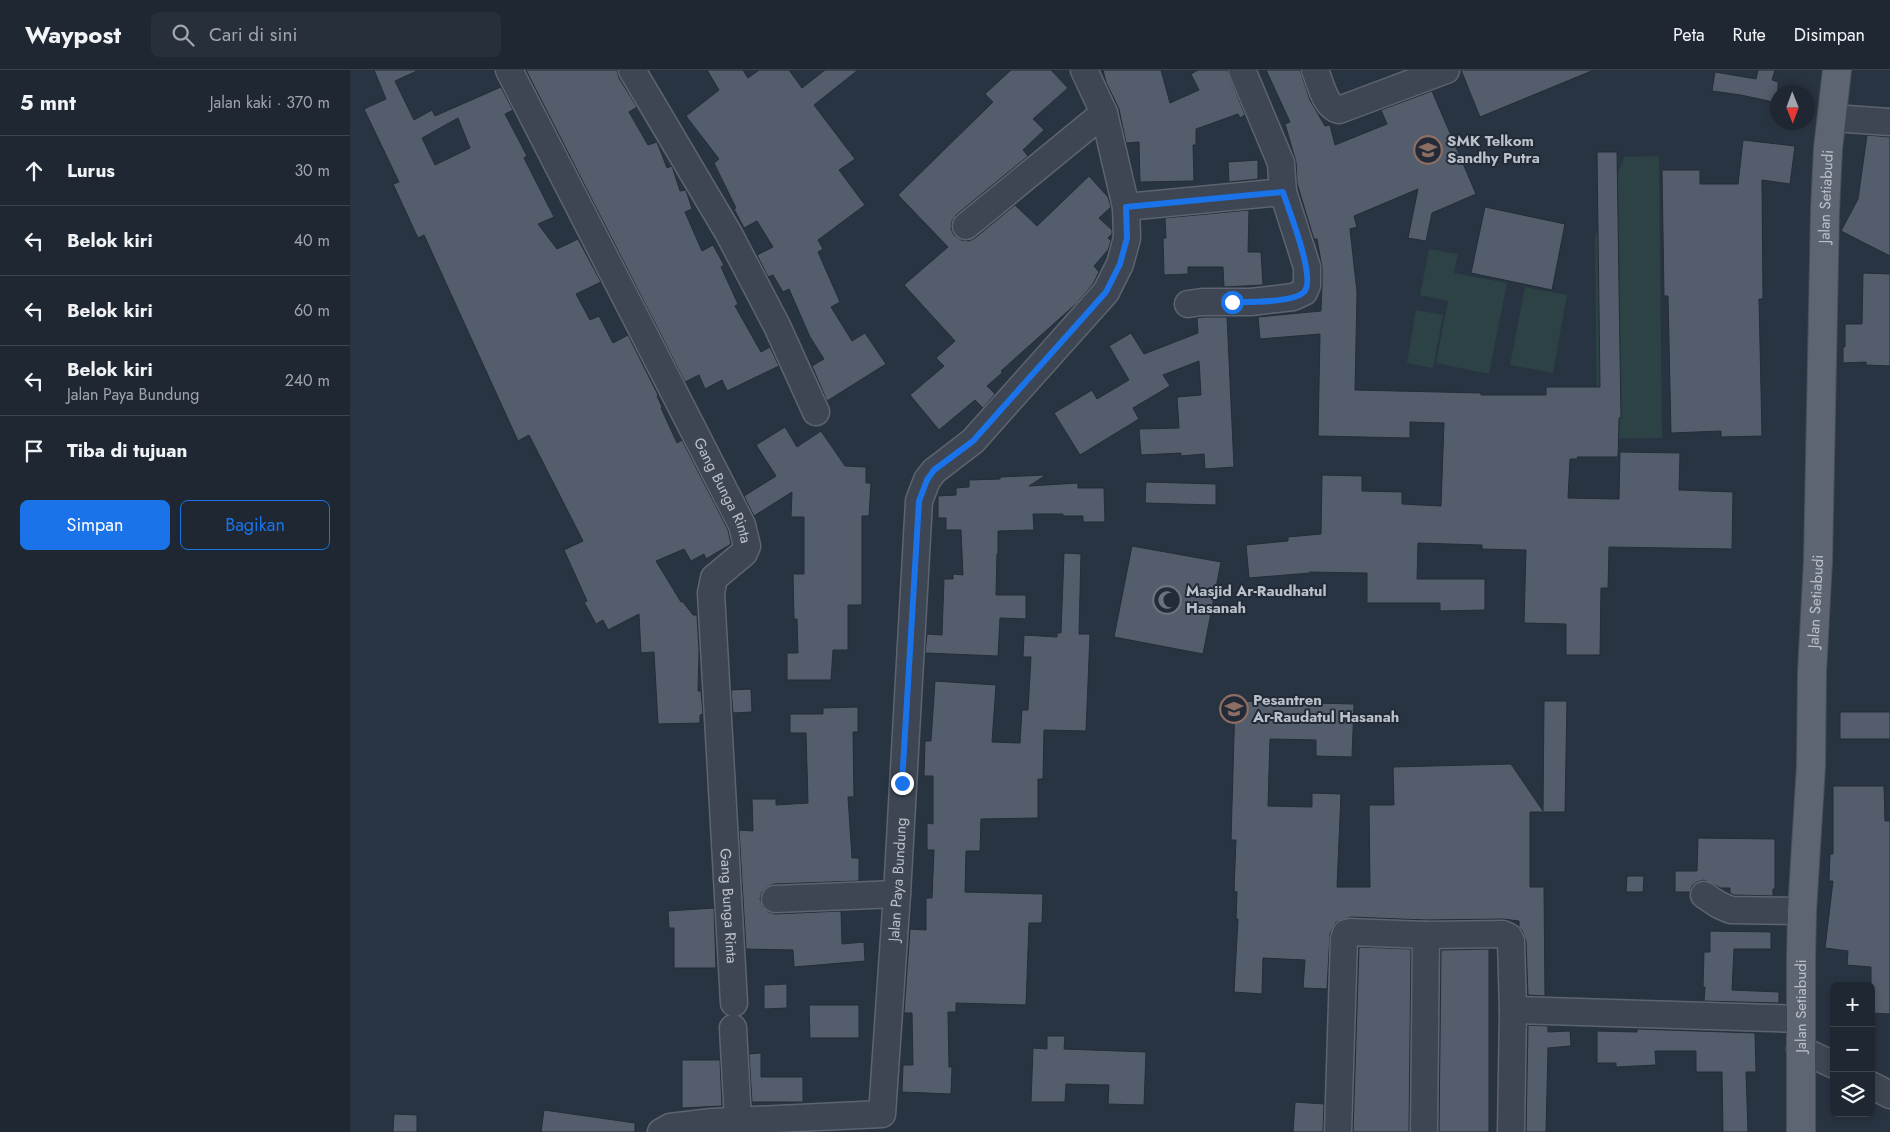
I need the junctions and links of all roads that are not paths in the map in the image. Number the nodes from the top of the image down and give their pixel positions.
1 (510, 70) edge
2 (632, 70) edge
3 (1084, 70) edge
4 (1242, 70) edge
5 (1315, 70) edge
6 (1446, 70) edge
7 (1837, 70) edge
8 (1104, 113) junction
9 (1833, 118) junction
10 (1890, 122) edge
11 (1283, 192) junction
12 (1126, 207) junction
13 (966, 226) dead end
14 (1188, 304) dead end
15 (816, 412) dead end
16 (897, 894) junction
17 (1704, 895) dead end
18 (775, 899) dead end
19 (1802, 911) junction
20 (1426, 935) junction
21 (1513, 1010) junction
22 (1801, 1019) junction
23 (1800, 1049) junction
24 (1830, 1063) edge
25 (1875, 1087) edge
26 (1890, 1095) edge
27 (738, 1120) junction
28 (661, 1132) edge
29 (1338, 1132) edge
30 (1424, 1132) edge
31 (1511, 1132) edge
32 (1801, 1132) edge

1 - 27 street, Gang Bunga Rinta
2 - 15 street
3 - 8 street, Jalan Paya Bundung
4 - 11 street
5 - 6 street
7 - 9 main road, Jalan Setiabudi
8 - 12 street, Jalan Paya Bundung
8 - 13 street
9 - 10 street
9 - 19 main road, Jalan Setiabudi
11 - 12 street
11 - 14 street
12 - 16 street, Jalan Paya Bundung
16 - 18 street
16 - 27 street, Jalan Paya Bundung
17 - 19 street
19 - 22 main road, Jalan Setiabudi
20 - 21 street
20 - 29 street
20 - 30 street
21 - 22 street
21 - 31 street
22 - 23 main road, Jalan Setiabudi
23 - 24 street
23 - 32 main road, Jalan Setiabudi
25 - 26 street
27 - 28 street

